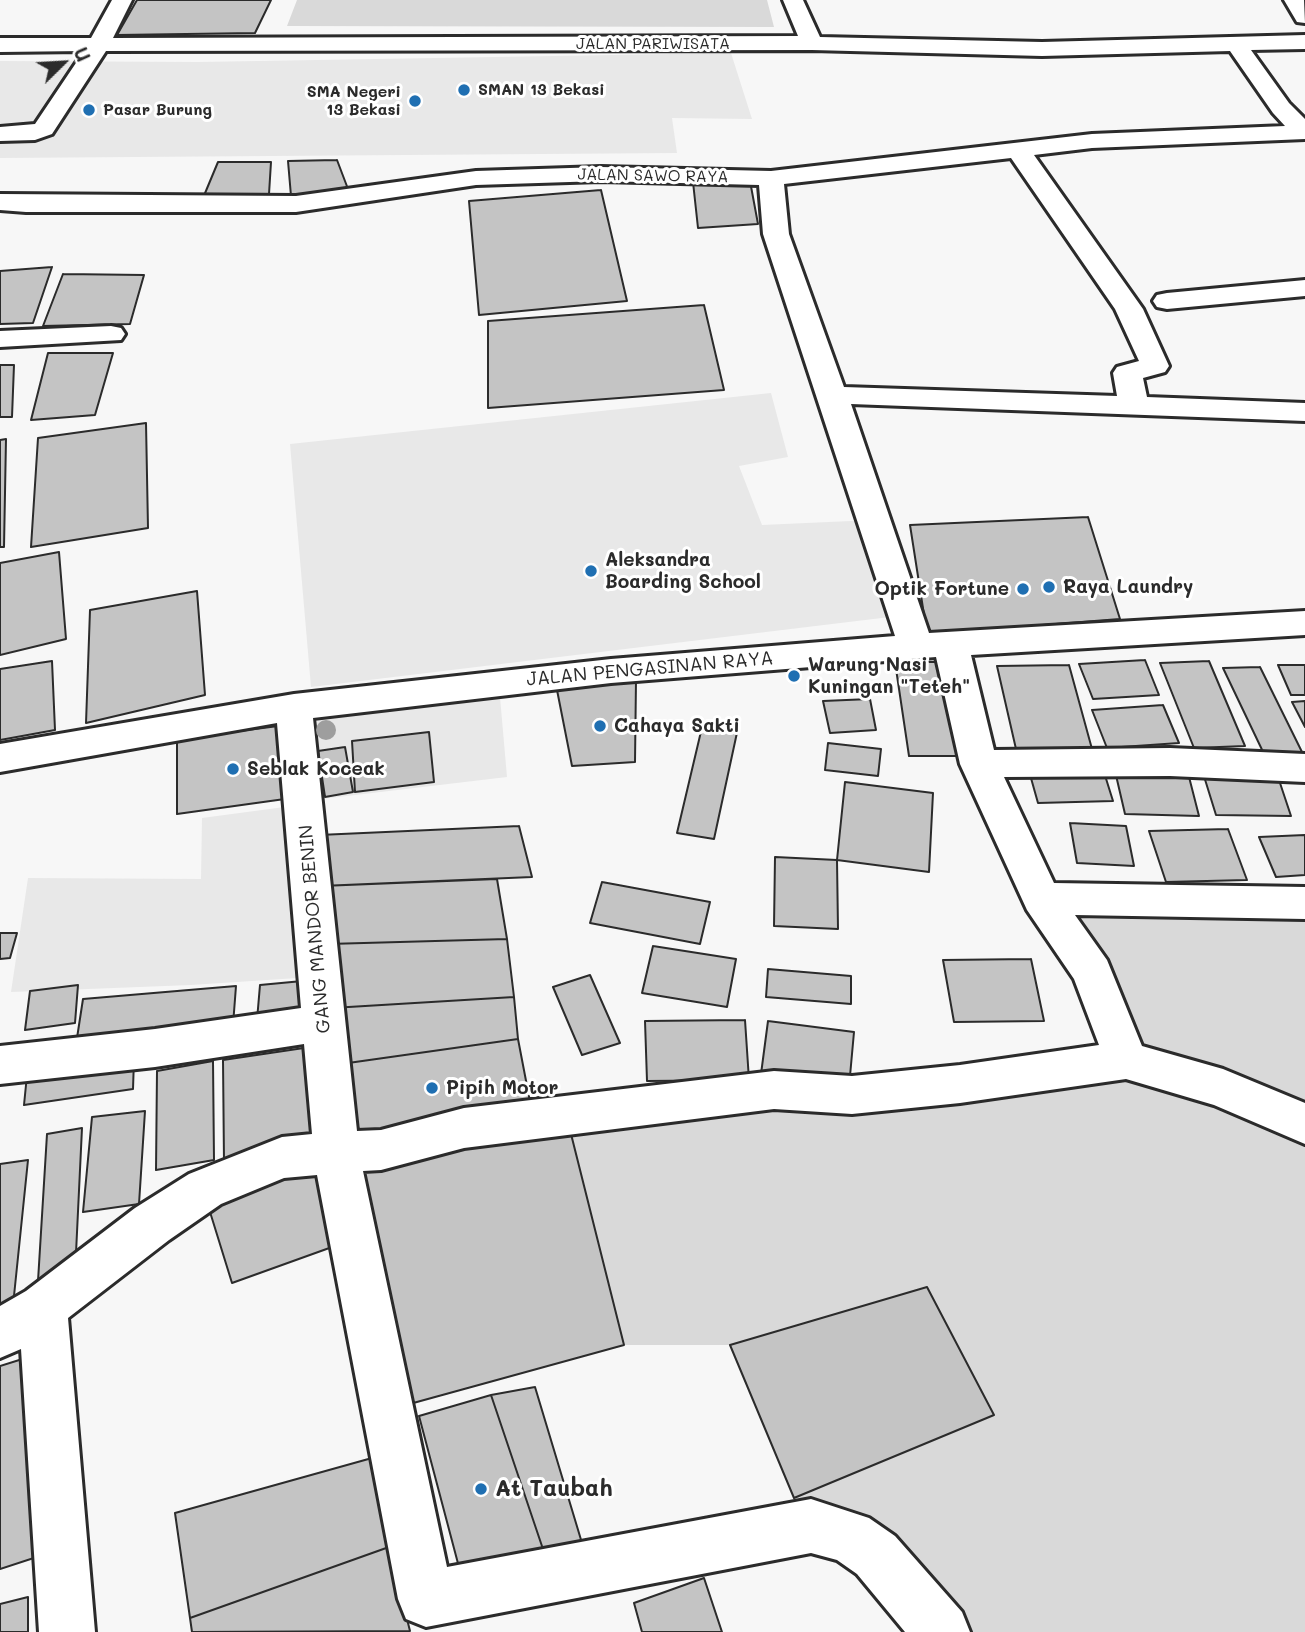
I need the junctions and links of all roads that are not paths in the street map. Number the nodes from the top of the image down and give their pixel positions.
1 (122, 0) edge
2 (793, 0) edge
3 (1294, 0) edge
4 (1305, 17) edge
5 (1305, 42) edge
6 (812, 43) junction
7 (1236, 44) junction
8 (0, 46) edge
9 (98, 46) junction
10 (1305, 132) edge
11 (0, 134) edge
12 (1019, 151) junction
13 (771, 178) junction
14 (0, 202) edge
15 (1305, 288) edge
16 (1167, 301) dead end
17 (111, 334) dead end
18 (0, 339) edge
19 (833, 395) junction
20 (1134, 405) junction
21 (1305, 412) edge
22 (1305, 623) edge
23 (934, 645) junction
24 (293, 707) junction
25 (0, 758) edge
26 (979, 764) junction
27 (1305, 768) edge
28 (1041, 899) junction
29 (1305, 904) edge
30 (323, 1023) junction
31 (1126, 1060) junction
32 (0, 1065) edge
33 (1305, 1124) edge
34 (336, 1152) junction
35 (43, 1308) junction
36 (0, 1334) edge
37 (67, 1632) edge
38 (942, 1632) edge

1 - 9 street
2 - 6 street
3 - 4 street
5 - 7 street, JALAN PARIWISATA
6 - 7 street, JALAN PARIWISATA
6 - 9 street, JALAN PARIWISATA
7 - 10 street
8 - 9 street, JALAN PARIWISATA
9 - 11 street
10 - 12 street, JALAN SAWO RAYA
12 - 13 street, JALAN SAWO RAYA
12 - 20 street
13 - 14 street, JALAN SAWO RAYA
13 - 19 street
15 - 16 street
17 - 18 street
19 - 20 street
19 - 23 street
20 - 21 street
22 - 23 street, JALAN PENGASINAN RAYA
23 - 24 street, JALAN PENGASINAN RAYA
23 - 26 street
24 - 25 street, JALAN PENGASINAN RAYA
24 - 30 street, GANG MANDOR BENIN
26 - 27 street
26 - 28 street
28 - 29 street
28 - 31 street
30 - 32 street
30 - 34 street, GANG MANDOR BENIN
31 - 33 street
31 - 34 street
34 - 35 street
34 - 38 street, GANG MANDOR BENIN
35 - 36 street
35 - 37 street

